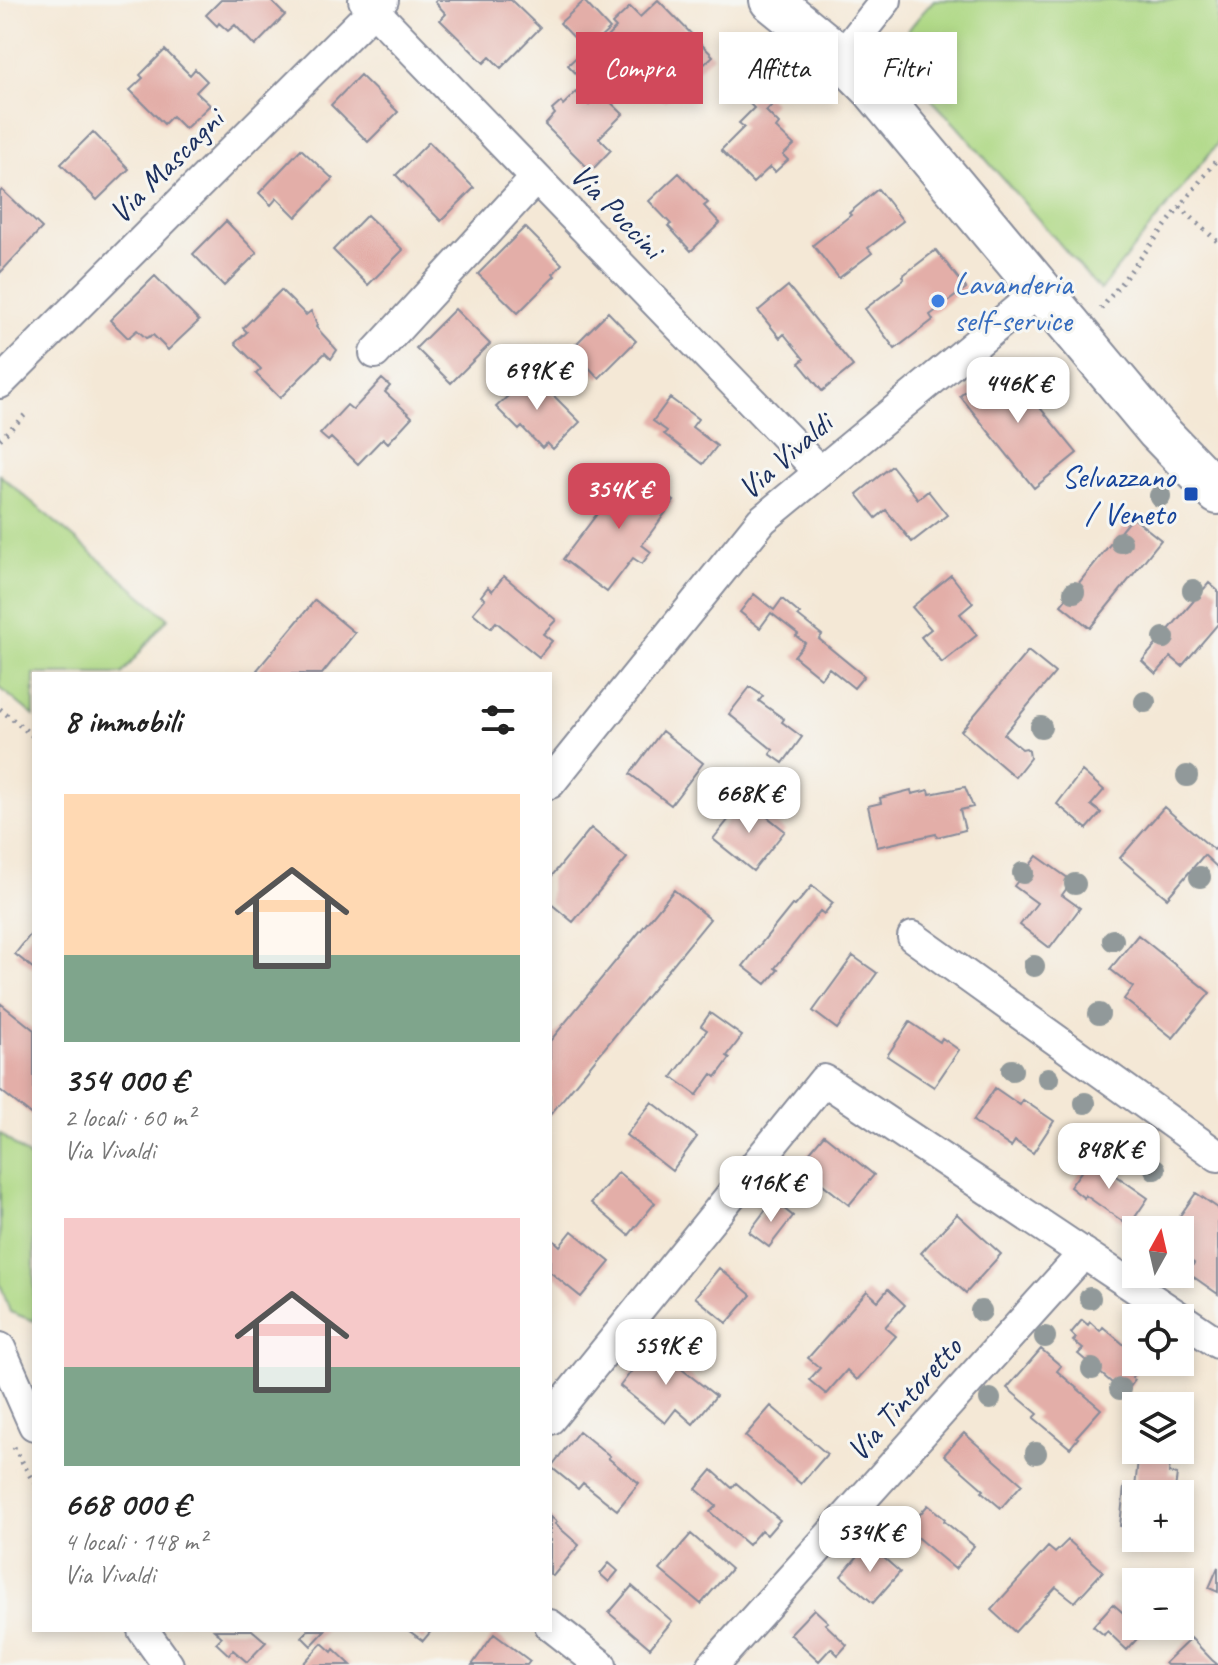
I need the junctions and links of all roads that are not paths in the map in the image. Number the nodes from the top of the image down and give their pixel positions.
1 (771, 0) edge
2 (886, 0) edge
3 (374, 3) edge
4 (841, 57) junction
5 (535, 179) junction
6 (1041, 290) junction
7 (375, 353) dead end
8 (0, 383) edge
9 (820, 472) junction
10 (1218, 493) edge
11 (552, 781) edge
12 (913, 937) dead end
13 (1218, 1156) edge
14 (1084, 1253) junction
15 (1218, 1343) edge
16 (0, 1348) edge
17 (26, 1386) edge
18 (32, 1415) edge
19 (552, 1417) edge
20 (552, 1627) edge
21 (144, 1632) edge
22 (168, 1665) edge
23 (601, 1665) edge
24 (713, 1665) edge

1 - 4 street
2 - 4 street
3 - 5 street, Via Puccini
3 - 8 street, Via Mascagni
4 - 6 street
5 - 7 street
5 - 9 street, Via Puccini
6 - 9 street, Via Vivaldi
6 - 10 street
9 - 11 street, Via Vivaldi
12 - 13 street
14 - 15 street
14 - 19 street
14 - 24 street, Via Tintoretto
16 - 17 street
17 - 18 street
20 - 23 street
21 - 22 street

